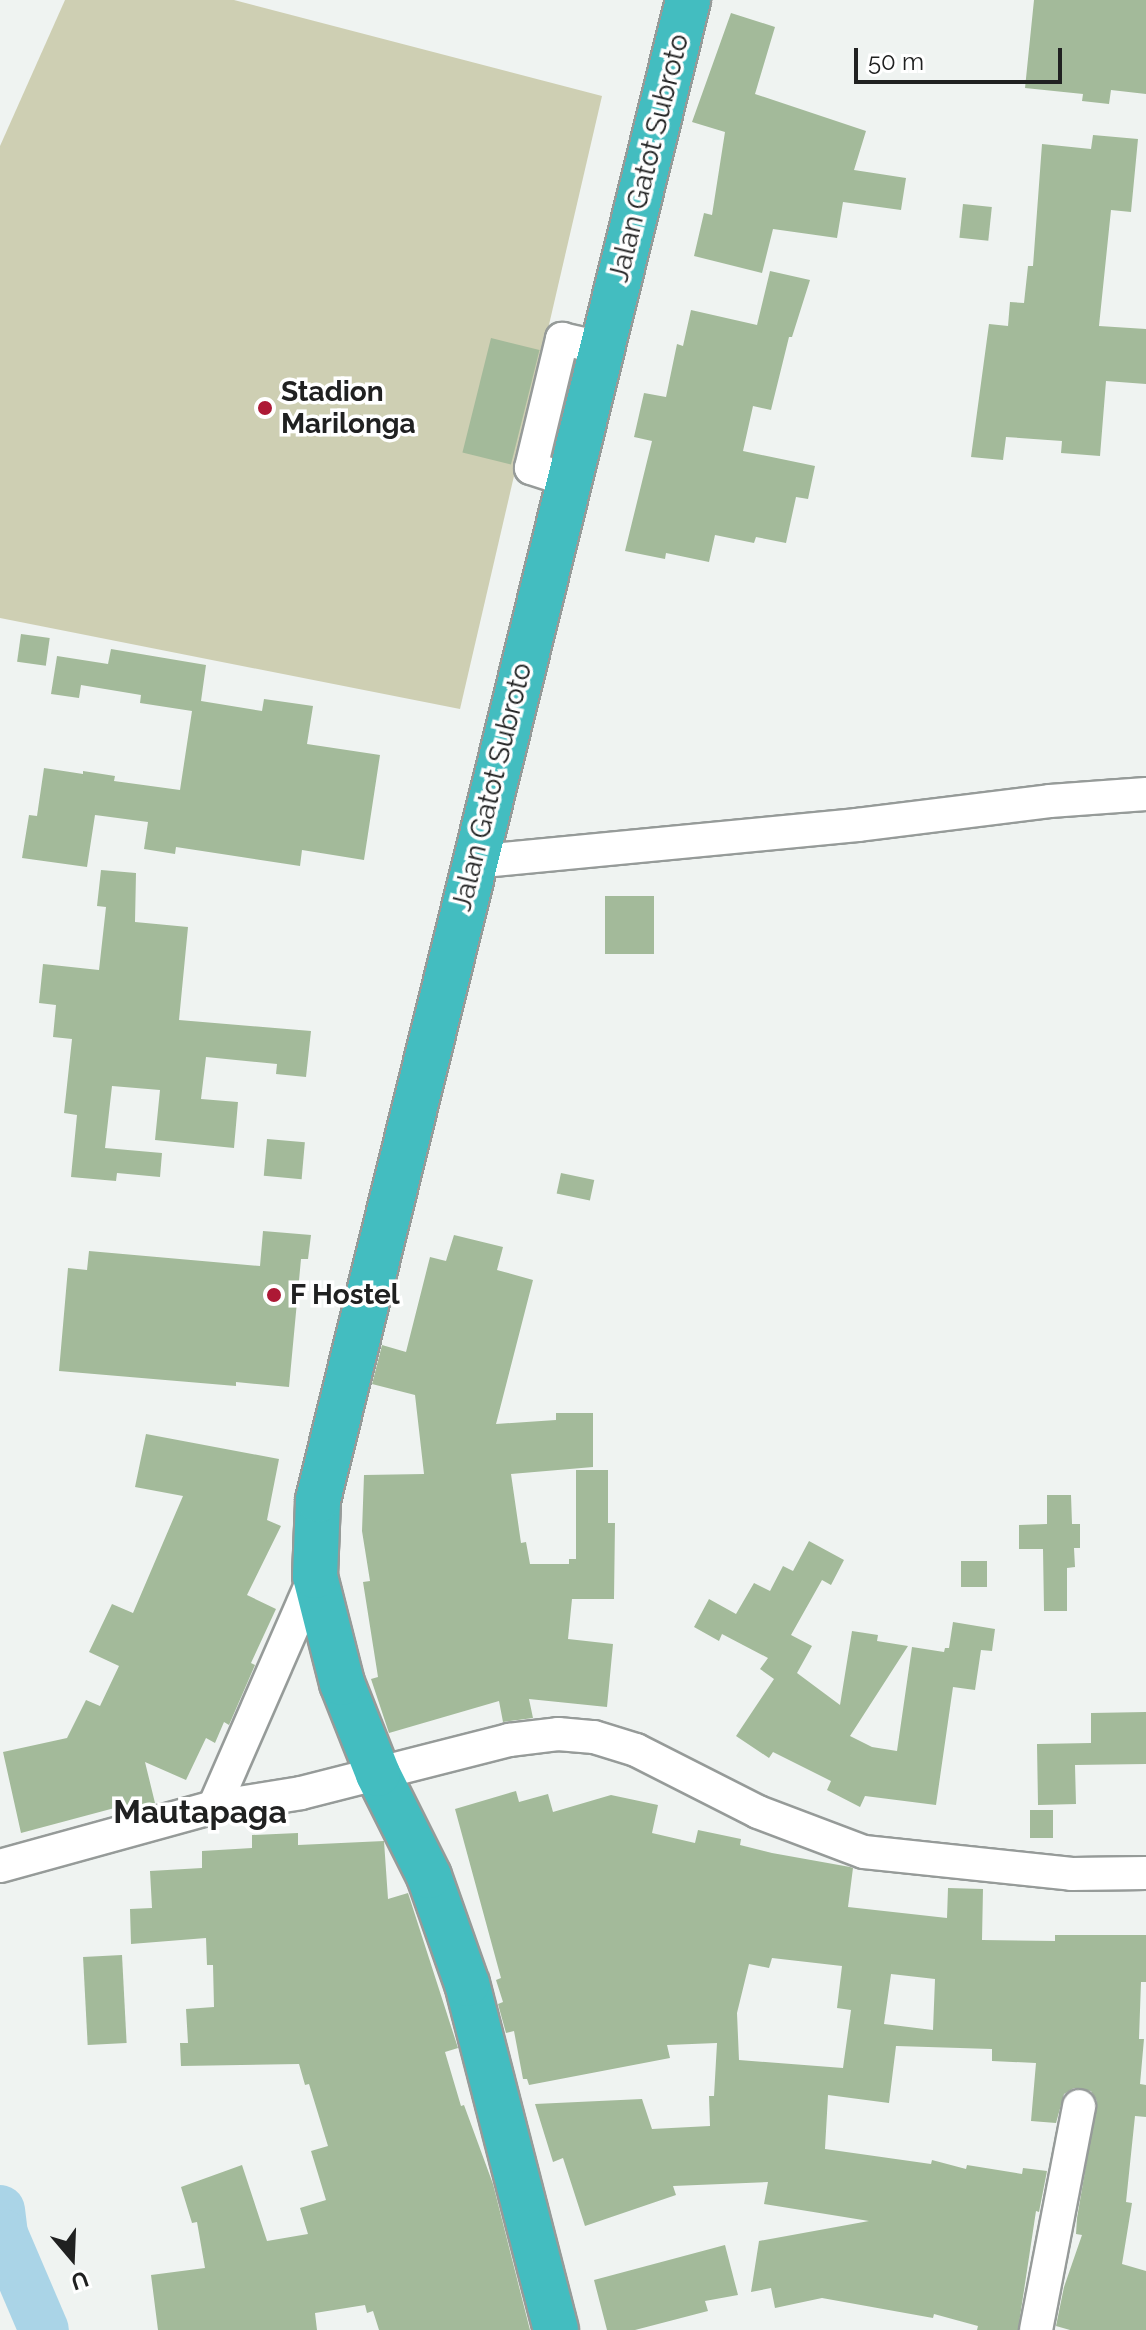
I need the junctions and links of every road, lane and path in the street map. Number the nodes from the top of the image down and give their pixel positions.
1 (688, 0) edge
2 (1146, 794) edge
3 (473, 862) junction
4 (315, 1576) junction
5 (378, 1774) junction
6 (214, 1807) junction
7 (0, 1866) edge
8 (1146, 1873) edge
9 (1079, 2106) dead end
10 (556, 2330) edge
11 (1036, 2330) edge

1 - 3 highway, Jalan Gatot Subroto
2 - 3 street
3 - 4 highway, Jalan Gatot Subroto
4 - 5 highway, Jalan Gatot Subroto
4 - 6 street
5 - 6 street
5 - 8 street
5 - 10 highway, Jalan Gatot Subroto
6 - 7 street
9 - 11 street

